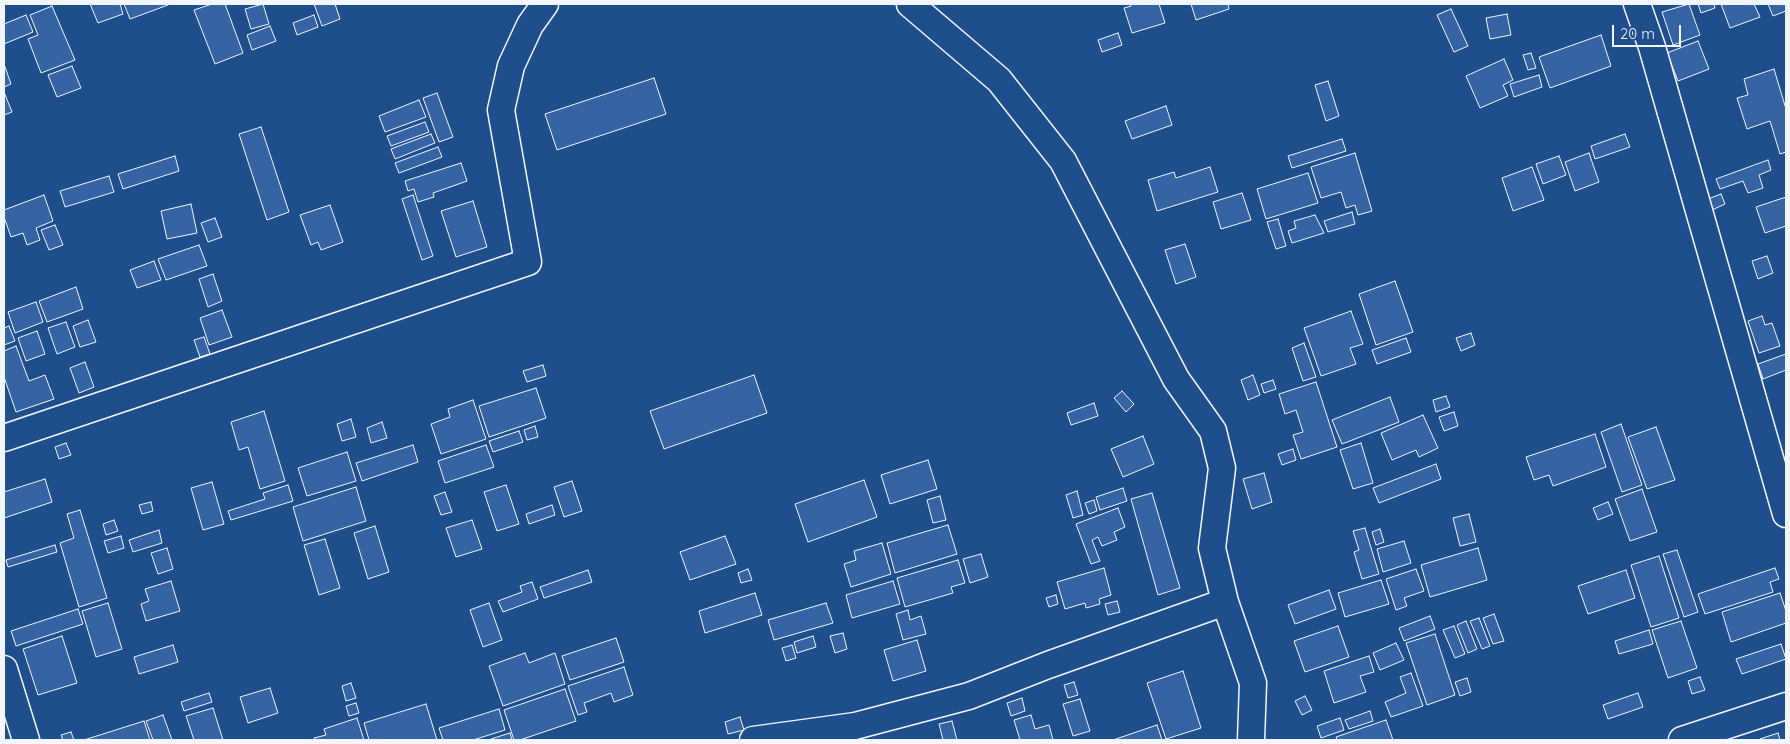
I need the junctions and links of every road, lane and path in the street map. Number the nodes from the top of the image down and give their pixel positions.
1 (545, 4) edge
2 (910, 4) edge
3 (1637, 4) edge
4 (4, 438) edge
5 (1786, 514) edge
6 (1225, 602) junction
7 (4, 669) edge
8 (1786, 706) edge
9 (18, 737) edge
10 (753, 740) edge
11 (1250, 740) edge
12 (1682, 740) edge

1 - 4 street
2 - 6 street
3 - 5 street
6 - 10 street
6 - 11 street
7 - 9 street
8 - 12 street

